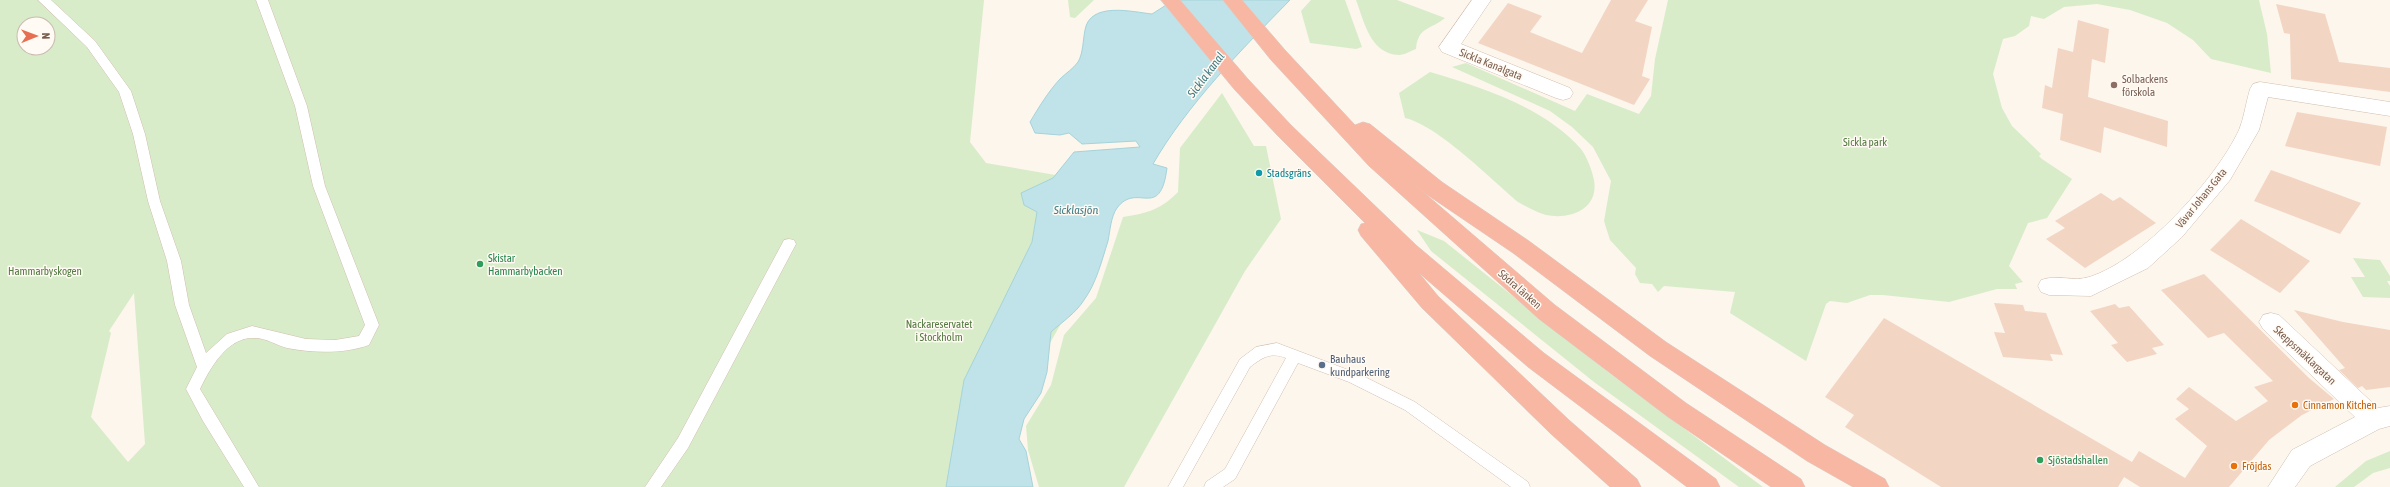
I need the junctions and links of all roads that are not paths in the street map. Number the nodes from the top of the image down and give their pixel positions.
1 (44, 0) edge
2 (262, 0) edge
3 (1170, 0) edge
4 (1232, 0) edge
5 (1482, 0) edge
6 (1278, 55) junction
7 (1563, 93) dead end
8 (2390, 109) edge
9 (1284, 130) junction
10 (789, 244) dead end
11 (2049, 286) dead end
12 (2271, 322) dead end
13 (1295, 356) junction
14 (204, 367) junction
15 (2382, 418) edge
16 (252, 487) edge
17 (652, 487) edge
18 (1175, 487) edge
19 (1211, 487) edge
20 (1523, 487) edge
21 (1628, 487) edge
22 (1707, 487) edge
23 (1792, 487) edge
24 (1876, 487) edge
25 (2281, 487) edge

1 - 14 lane
2 - 14 lane
3 - 9 highway
4 - 6 highway
5 - 7 street, Sickla Kanalgata
6 - 23 highway, Södra länken
6 - 24 highway
8 - 11 street, Vävar Johans Gata
9 - 21 highway
9 - 22 highway
10 - 17 lane
12 - 15 street, Skeppsmäklargatan
13 - 18 lane
13 - 19 lane
13 - 20 lane
14 - 16 lane
15 - 25 street, Skeppsmäklargatan

